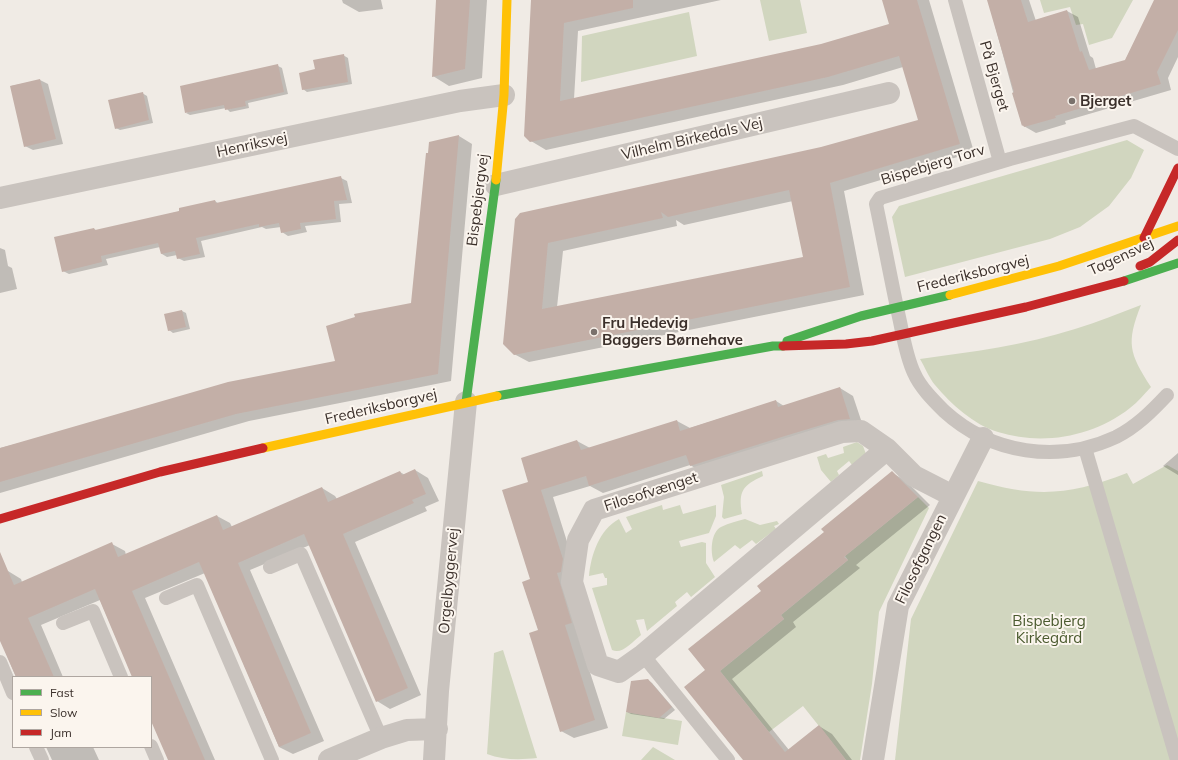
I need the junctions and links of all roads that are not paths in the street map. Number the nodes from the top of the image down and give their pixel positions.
1 (507, 0) edge
2 (954, 0) edge
3 (889, 93) dead end
4 (504, 95) junction
5 (1178, 149) edge
6 (1000, 162) junction
7 (1178, 168) edge
8 (496, 185) junction
9 (0, 198) edge
10 (1178, 226) edge
11 (1144, 238) junction
12 (1178, 240) edge
13 (1178, 263) edge
14 (1072, 295) junction
15 (897, 307) junction
16 (903, 334) junction
17 (773, 346) junction
18 (1167, 395) dead end
19 (466, 402) junction
20 (984, 438) junction
21 (1085, 448) junction
22 (887, 449) junction
23 (952, 496) junction
24 (0, 519) edge
25 (270, 567) dead end
26 (166, 598) dead end
27 (63, 623) dead end
28 (644, 655) junction
29 (0, 662) edge
30 (121, 676) edge
31 (12, 691) edge
32 (437, 730) junction
33 (382, 738) junction
34 (36, 748) edge
35 (152, 748) edge
36 (42, 760) edge
37 (157, 760) edge
38 (272, 760) edge
39 (329, 760) edge
40 (434, 760) edge
41 (728, 760) edge
42 (873, 760) edge
43 (1177, 760) edge

1 - 4 street, Bispebjergvej
2 - 6 lane, På Bjerget
3 - 8 street, Vilhelm Birkedals Vej
4 - 8 street, Bispebjergvej
4 - 9 street, Henriksvej
5 - 6 lane, Bispebjerg Torv
6 - 15 lane, Bispebjerg Torv
7 - 11 street, Tagensvej
8 - 19 street, Bispebjergvej
10 - 11 street, Frederiksborgvej
11 - 15 street, Frederiksborgvej
12 - 14 street, Tagensvej
13 - 14 street, Frederiksborgvej
14 - 16 street, Frederiksborgvej
15 - 16 lane, Bispebjerg Torv
15 - 17 street, Frederiksborgvej
16 - 17 street, Frederiksborgvej
16 - 20 lane, Bispebjerg Torv
17 - 19 street, Frederiksborgvej
18 - 21 lane, Bispebjerg Torv
19 - 24 street, Frederiksborgvej
19 - 32 street, Orgelbyggervej
20 - 21 lane, Bispebjerg Torv
20 - 23 street, Filosofgangen
21 - 43 lane
22 - 23 street, Filosofvænget
22 - 28 street, Filosofvænget
22 - 28 street, Filosofvænget
23 - 42 street, Filosofgangen
25 - 33 lane
26 - 38 lane
27 - 30 lane
28 - 41 lane
29 - 31 lane
32 - 33 street
32 - 40 street, Orgelbyggervej
33 - 39 street
34 - 36 lane
35 - 37 lane

